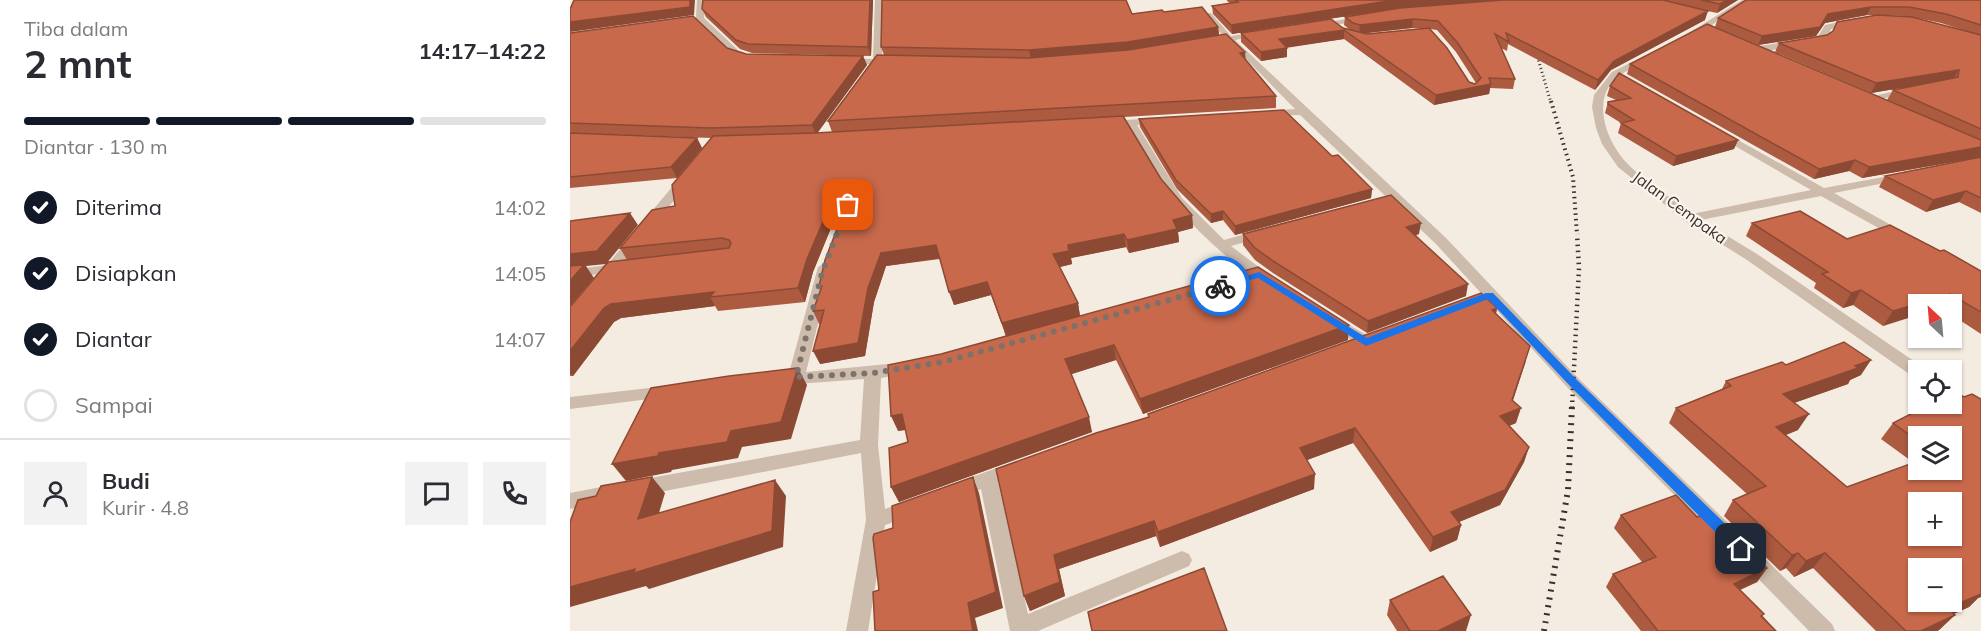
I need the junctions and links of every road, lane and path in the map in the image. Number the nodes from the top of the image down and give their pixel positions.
1 (701, 0) edge
2 (879, 0) edge
3 (1748, 0) edge
4 (1208, 15) edge
5 (1707, 15) edge
6 (1377, 16) edge
7 (1718, 18) junction
8 (700, 19) junction
9 (1865, 19) edge
10 (669, 23) edge
11 (1310, 26) edge
12 (1704, 27) junction
13 (1715, 31) edge
14 (1255, 34) edge
15 (1684, 38) edge
16 (1229, 39) junction
17 (1218, 41) edge
18 (1748, 45) edge
19 (1759, 49) junction
20 (1655, 53) edge
21 (759, 58) edge
22 (1779, 58) edge
23 (835, 60) edge
24 (877, 61) junction
25 (899, 62) edge
26 (864, 79) edge
27 (1915, 89) edge
28 (1890, 107) edge
29 (1303, 112) junction
30 (1257, 115) edge
31 (1176, 120) edge
32 (1130, 123) junction
33 (1094, 125) edge
34 (1708, 127) edge
35 (692, 170) edge
36 (1913, 174) edge
37 (1822, 191) junction
38 (1396, 197) junction
39 (1374, 203) edge
40 (1690, 218) junction
41 (1276, 230) edge
42 (1911, 243) edge
43 (1221, 245) junction
44 (831, 250) edge
45 (635, 266) edge
46 (611, 268) junction
47 (570, 273) edge
48 (1259, 275) junction
49 (1236, 281) edge
50 (597, 286) edge
51 (1278, 287) edge
52 (1490, 295) junction
53 (1469, 303) edge
54 (1319, 312) edge
55 (1386, 334) edge
56 (1366, 342) junction
57 (1345, 350) edge
58 (1908, 365) edge
59 (920, 366) edge
60 (873, 373) junction
61 (796, 377) junction
62 (773, 380) edge
63 (677, 390) edge
64 (570, 402) edge
65 (869, 445) junction
66 (1032, 462) edge
67 (988, 478) junction
68 (570, 501) edge
69 (876, 520) junction
70 (1182, 560) dead end
71 (1020, 629) edge
72 (857, 631) edge
73 (1824, 631) edge

1 - 8 street
2 - 24 street
3 - 7 street
4 - 16 street
5 - 7 street
6 - 11 street
7 - 12 street
8 - 10 street
8 - 21 street
9 - 19 street
12 - 13 street
12 - 15 street
14 - 16 street
16 - 17 street
16 - 29 street
18 - 19 street
19 - 22 street
20 - 40 street, Jalan Cempaka
23 - 24 street
24 - 25 street
24 - 26 street
27 - 28 street
29 - 30 street
29 - 38 street
31 - 32 street
32 - 33 street
32 - 43 street
34 - 37 street
35 - 46 street
36 - 37 street
37 - 40 street
37 - 42 street
38 - 39 street
38 - 52 street
40 - 58 street, Jalan Cempaka
41 - 43 street
43 - 48 street
44 - 61 street
45 - 46 street
46 - 47 street
46 - 50 street
48 - 49 street
48 - 51 street
52 - 53 street
52 - 73 street
54 - 56 street
55 - 56 street
56 - 57 street
59 - 60 street
60 - 61 street
60 - 65 street
61 - 62 street
63 - 64 street
65 - 68 street
65 - 69 street
66 - 67 street
67 - 69 street
67 - 71 street
69 - 72 street
70 - 71 street

